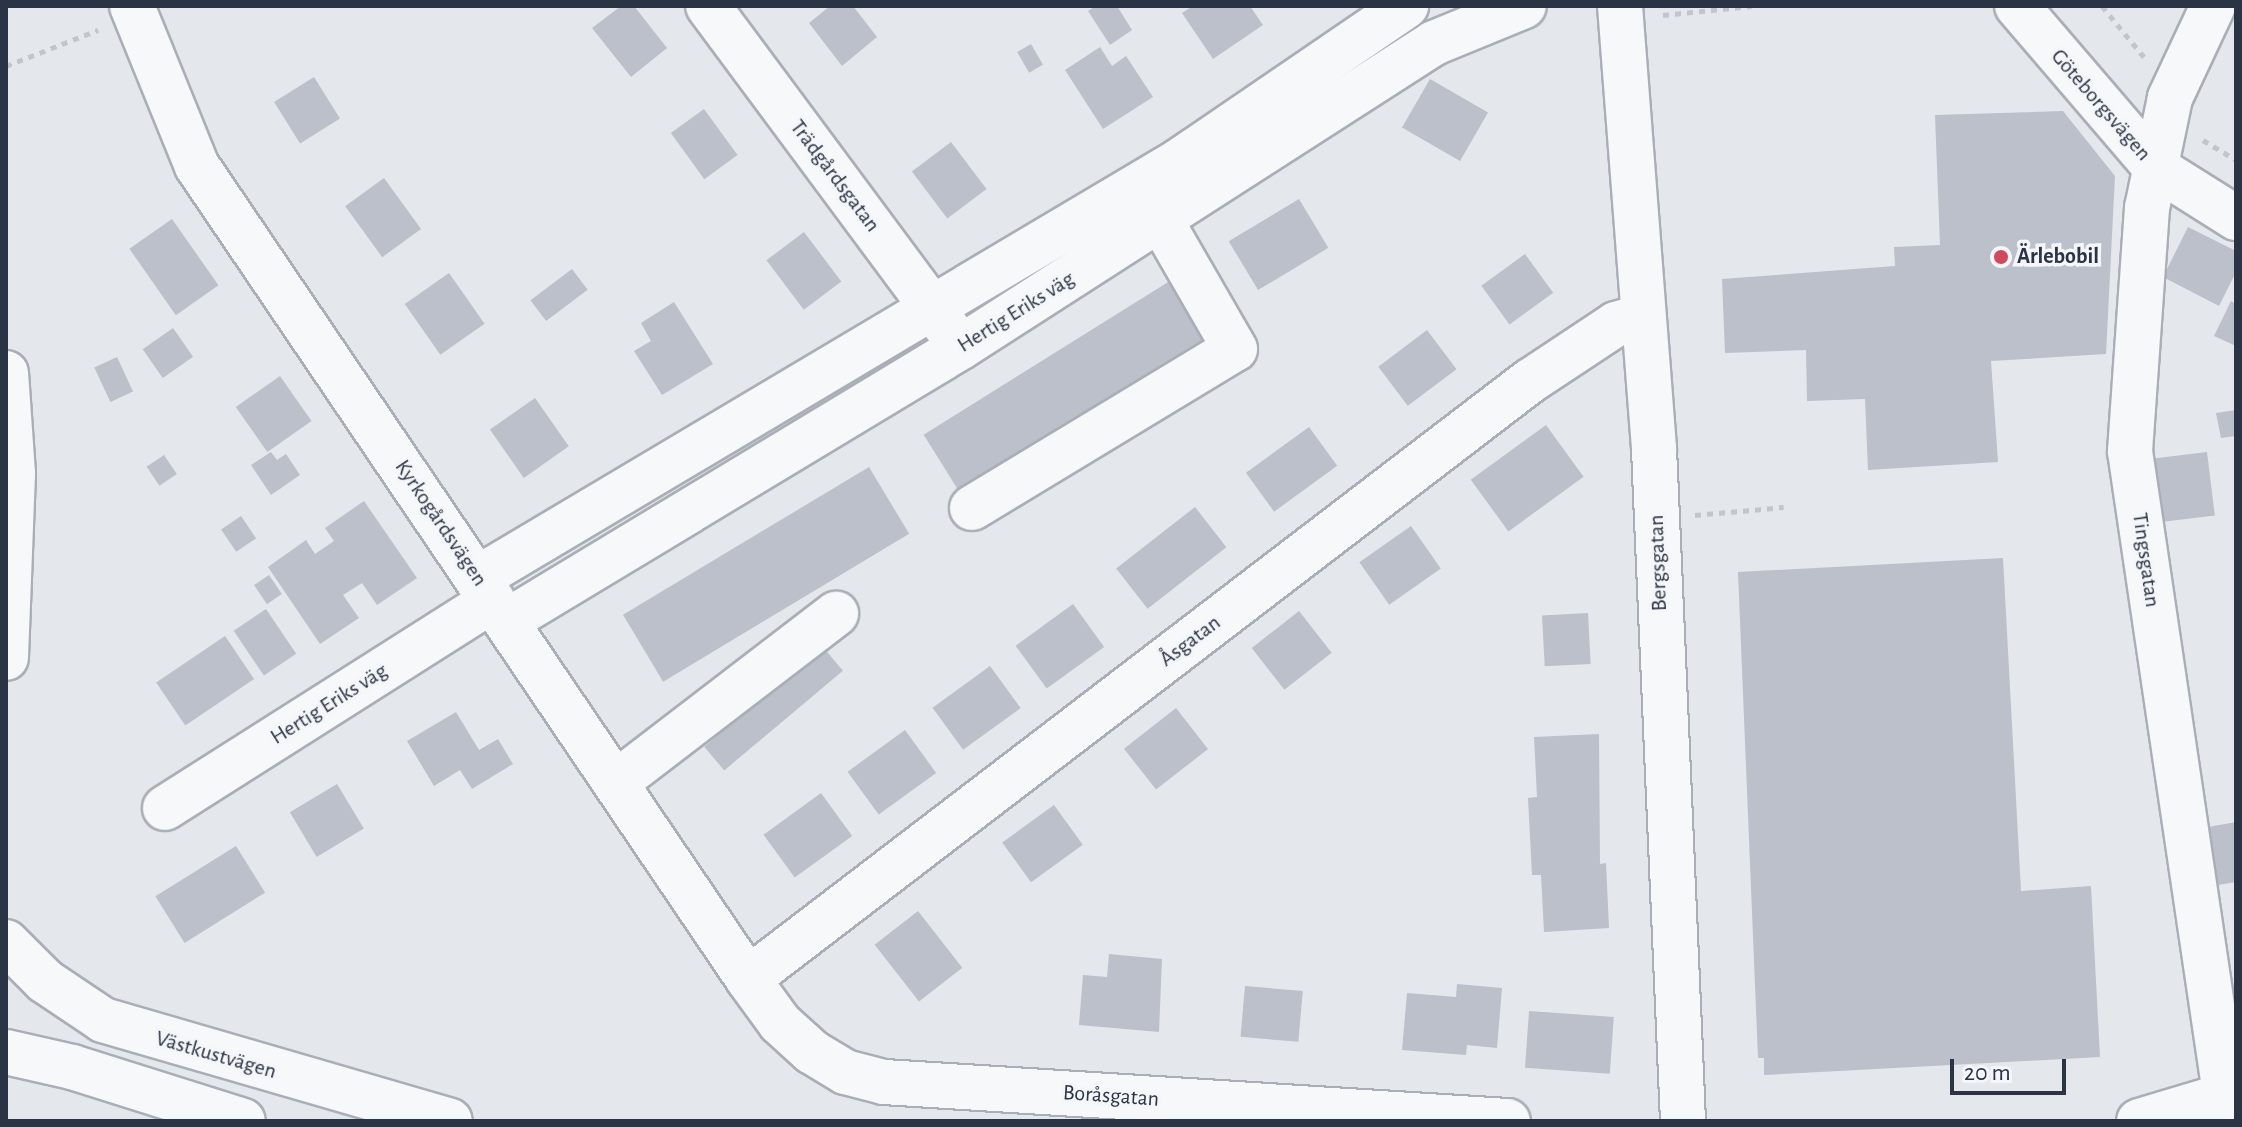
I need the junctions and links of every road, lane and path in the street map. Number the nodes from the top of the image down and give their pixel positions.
1 (708, 6) edge
2 (1406, 6) edge
3 (1524, 6) edge
4 (1752, 6) edge
5 (2017, 6) edge
6 (2213, 6) edge
7 (134, 11) edge
8 (1637, 11) edge
9 (6, 66) edge
10 (2155, 167) junction
11 (2236, 218) edge
12 (1161, 221) junction
13 (934, 310) junction
14 (1640, 317) junction
15 (961, 347) junction
16 (6, 373) edge
17 (1784, 507) dead end
18 (972, 508) dead end
19 (1690, 515) dead end
20 (493, 600) junction
21 (836, 614) dead end
22 (6, 658) edge
23 (618, 781) junction
24 (165, 808) dead end
25 (6, 942) edge
26 (748, 979) junction
27 (780, 1023) joint
28 (6, 1052) edge
29 (2230, 1103) edge
30 (1296, 1115) edge
31 (243, 1121) edge
32 (450, 1121) edge
33 (1508, 1121) edge
34 (1683, 1121) edge
35 (2139, 1121) edge

1 - 13 street, Trädgårdsgatan
2 - 13 street, Hertig Eriks väg
3 - 12 street, Hertig Eriks väg
4 - 8 path
5 - 10 street, Göteborgsvägen
6 - 10 street, Tingsgatan
7 - 9 path
7 - 20 street, Kyrkogårdsvägen
8 - 14 street, Bergsgatan
10 - 11 street, Göteborgsvägen
10 - 29 street, Tingsgatan
12 - 15 street, Hertig Eriks väg
12 - 18 street
13 - 15 street, Trädgårdsgatan
13 - 20 street, Hertig Eriks väg
14 - 26 street, Åsgatan
14 - 34 street, Bergsgatan
15 - 20 street, Hertig Eriks väg
16 - 22 street
17 - 19 path
20 - 23 street, Kyrkogårdsvägen
20 - 24 street, Hertig Eriks väg
21 - 23 street
23 - 26 street, Kyrkogårdsvägen
25 - 32 street, Västkustvägen
26 - 27 street, Kyrkogårdsvägen
27 - 30 street, Boråsgatan
28 - 31 street
29 - 35 street
30 - 33 street, Boråsgatan

